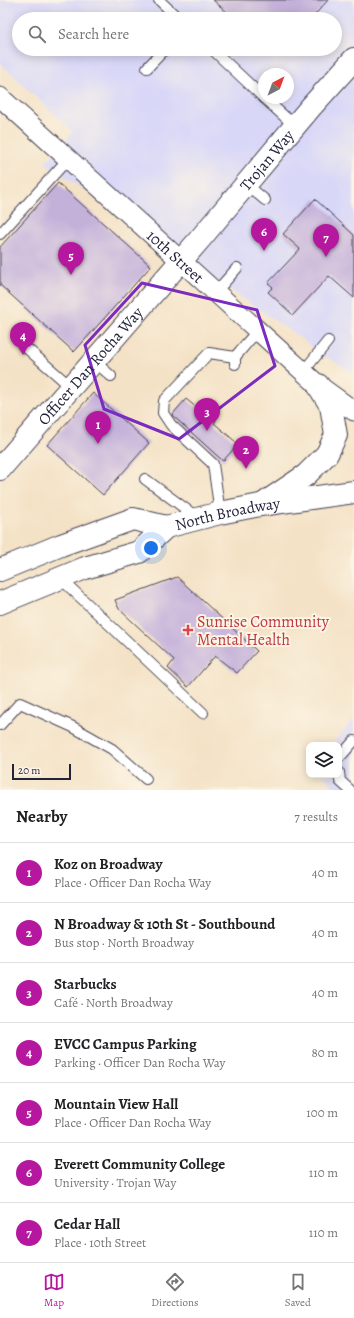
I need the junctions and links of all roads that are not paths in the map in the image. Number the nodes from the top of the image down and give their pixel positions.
1 (159, 0) edge
2 (172, 12) edge
3 (158, 56) edge
4 (219, 56) edge
5 (354, 59) edge
6 (147, 68) dead end
7 (258, 92) edge
8 (0, 97) edge
9 (271, 104) edge
10 (295, 126) junction
11 (68, 159) junction
12 (246, 184) junction
13 (265, 200) dead end
14 (0, 234) edge
15 (180, 262) junction
16 (237, 268) dead end
17 (215, 293) junction
18 (257, 331) junction
19 (328, 341) dead end
20 (23, 345) dead end
21 (94, 361) junction
22 (111, 376) dead end
23 (310, 379) junction
24 (71, 387) junction
25 (354, 411) edge
26 (0, 469) edge
27 (145, 479) dead end
28 (354, 492) edge
29 (260, 505) junction
30 (220, 513) junction
31 (198, 518) junction
32 (166, 527) junction
33 (0, 570) edge
34 (60, 578) junction
35 (0, 603) edge
36 (204, 713) dead end
37 (0, 724) edge
38 (354, 741) edge
39 (342, 755) edge
40 (340, 778) edge
41 (146, 779) dead end
42 (350, 790) edge

1 - 2 lane
3 - 6 lane
4 - 7 lane
5 - 10 main road, Trojan Way
8 - 11 street, 10th Street
9 - 10 lane
10 - 12 main road, Trojan Way
11 - 14 lane
11 - 15 street, 10th Street
12 - 13 lane
12 - 15 main road, Trojan Way
15 - 17 street, 10th Street
15 - 21 main road, Officer Dan Rocha Way
16 - 17 lane
17 - 18 street, 10th Street
18 - 23 street, 10th Street
18 - 30 lane
19 - 23 lane
20 - 24 lane
21 - 22 lane
21 - 24 main road, Officer Dan Rocha Way
23 - 25 street, 10th Street
23 - 29 main road
24 - 26 main road, Officer Dan Rocha Way
27 - 31 lane
28 - 29 main road, North Broadway
29 - 30 main road, North Broadway
30 - 31 main road, North Broadway
31 - 32 main road, North Broadway
32 - 33 main road
32 - 34 main road, North Broadway
34 - 35 main road, North Broadway
34 - 36 lane
37 - 41 lane
38 - 39 lane
40 - 42 lane

